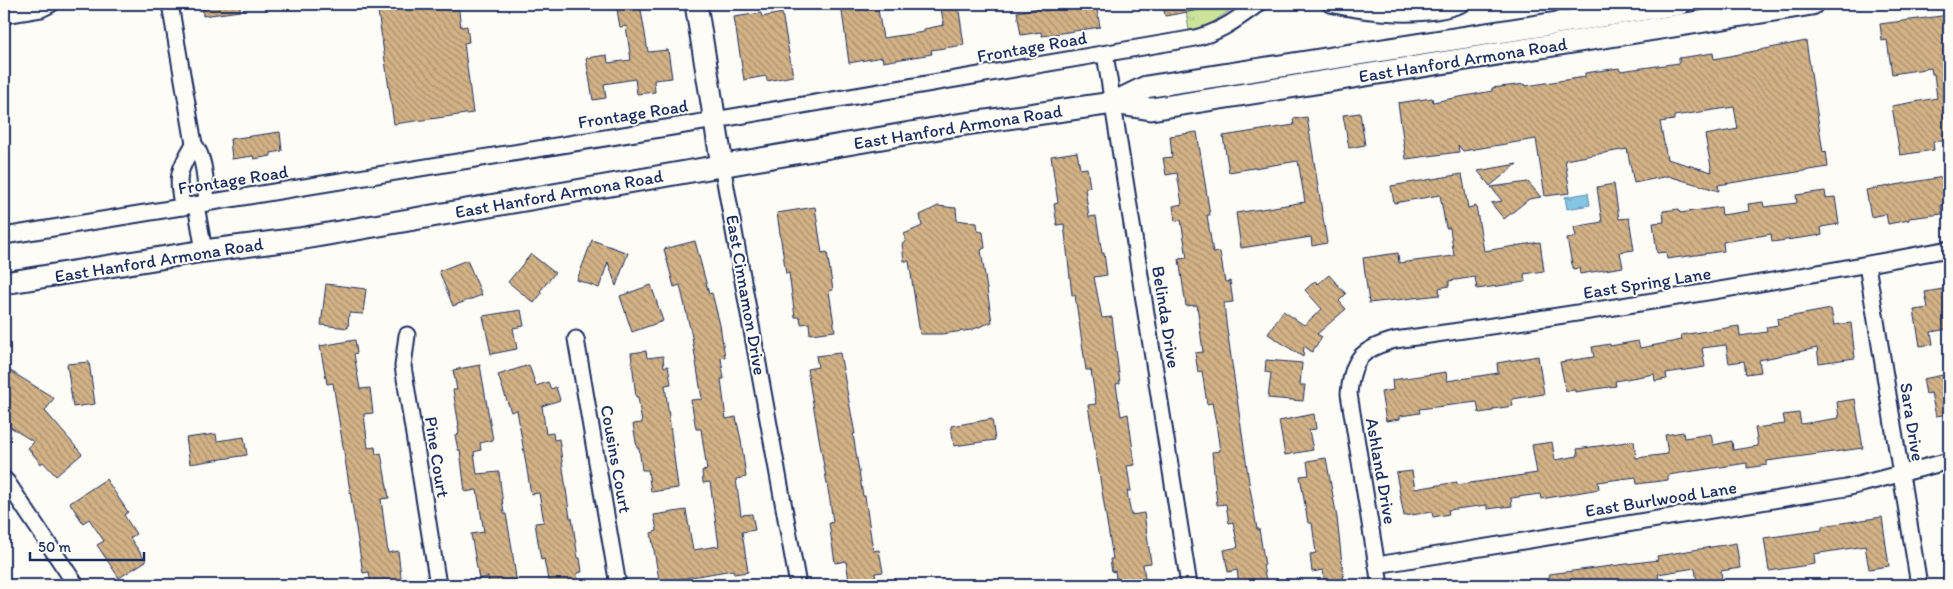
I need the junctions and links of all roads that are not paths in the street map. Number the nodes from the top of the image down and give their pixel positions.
1 (52, 4) edge
2 (170, 4) edge
3 (696, 4) edge
4 (1258, 4) edge
5 (1330, 4) edge
6 (1462, 4) edge
7 (1679, 4) edge
8 (1812, 4) edge
9 (4, 15) edge
10 (1104, 54) junction
11 (1113, 103) junction
12 (715, 120) junction
13 (194, 144) junction
14 (722, 165) junction
15 (195, 205) junction
16 (4, 236) edge
17 (1949, 249) edge
18 (204, 252) junction
19 (1867, 265) junction
20 (4, 283) edge
21 (407, 334) dead end
22 (576, 339) dead end
23 (1356, 363) joint
24 (1949, 462) edge
25 (1901, 473) junction
26 (4, 479) edge
27 (1377, 565) junction
28 (76, 585) edge
29 (438, 585) edge
30 (618, 585) edge
31 (798, 585) edge
32 (1189, 585) edge
33 (1380, 585) edge
34 (1919, 585) edge

1 - 9 street
2 - 13 street
3 - 12 main road, East Cinnamon Drive
4 - 10 street, Frontage Road
5 - 6 street
7 - 11 main road, East Hanford Armona Road
8 - 11 main road, East Hanford Armona Road
10 - 11 street, Belinda Drive
10 - 12 street, Frontage Road
11 - 14 main road, East Hanford Armona Road
11 - 32 street, Belinda Drive
12 - 14 main road, East Cinnamon Drive
12 - 15 street, Frontage Road
13 - 15 street
13 - 15 street
14 - 18 main road, East Hanford Armona Road
14 - 31 street, East Cinnamon Drive
15 - 16 street, Frontage Road
15 - 18 street
17 - 19 street, East Spring Lane
18 - 20 main road, East Hanford Armona Road
19 - 23 street, East Spring Lane
19 - 25 street, Sara Drive
21 - 29 street, Pine Court
22 - 30 street, Cousins Court
23 - 27 street, Ashland Drive
24 - 25 street, East Burlwood Lane
25 - 27 street, East Burlwood Lane
25 - 34 street, Sara Drive
26 - 28 street
27 - 33 street, Ashland Drive

